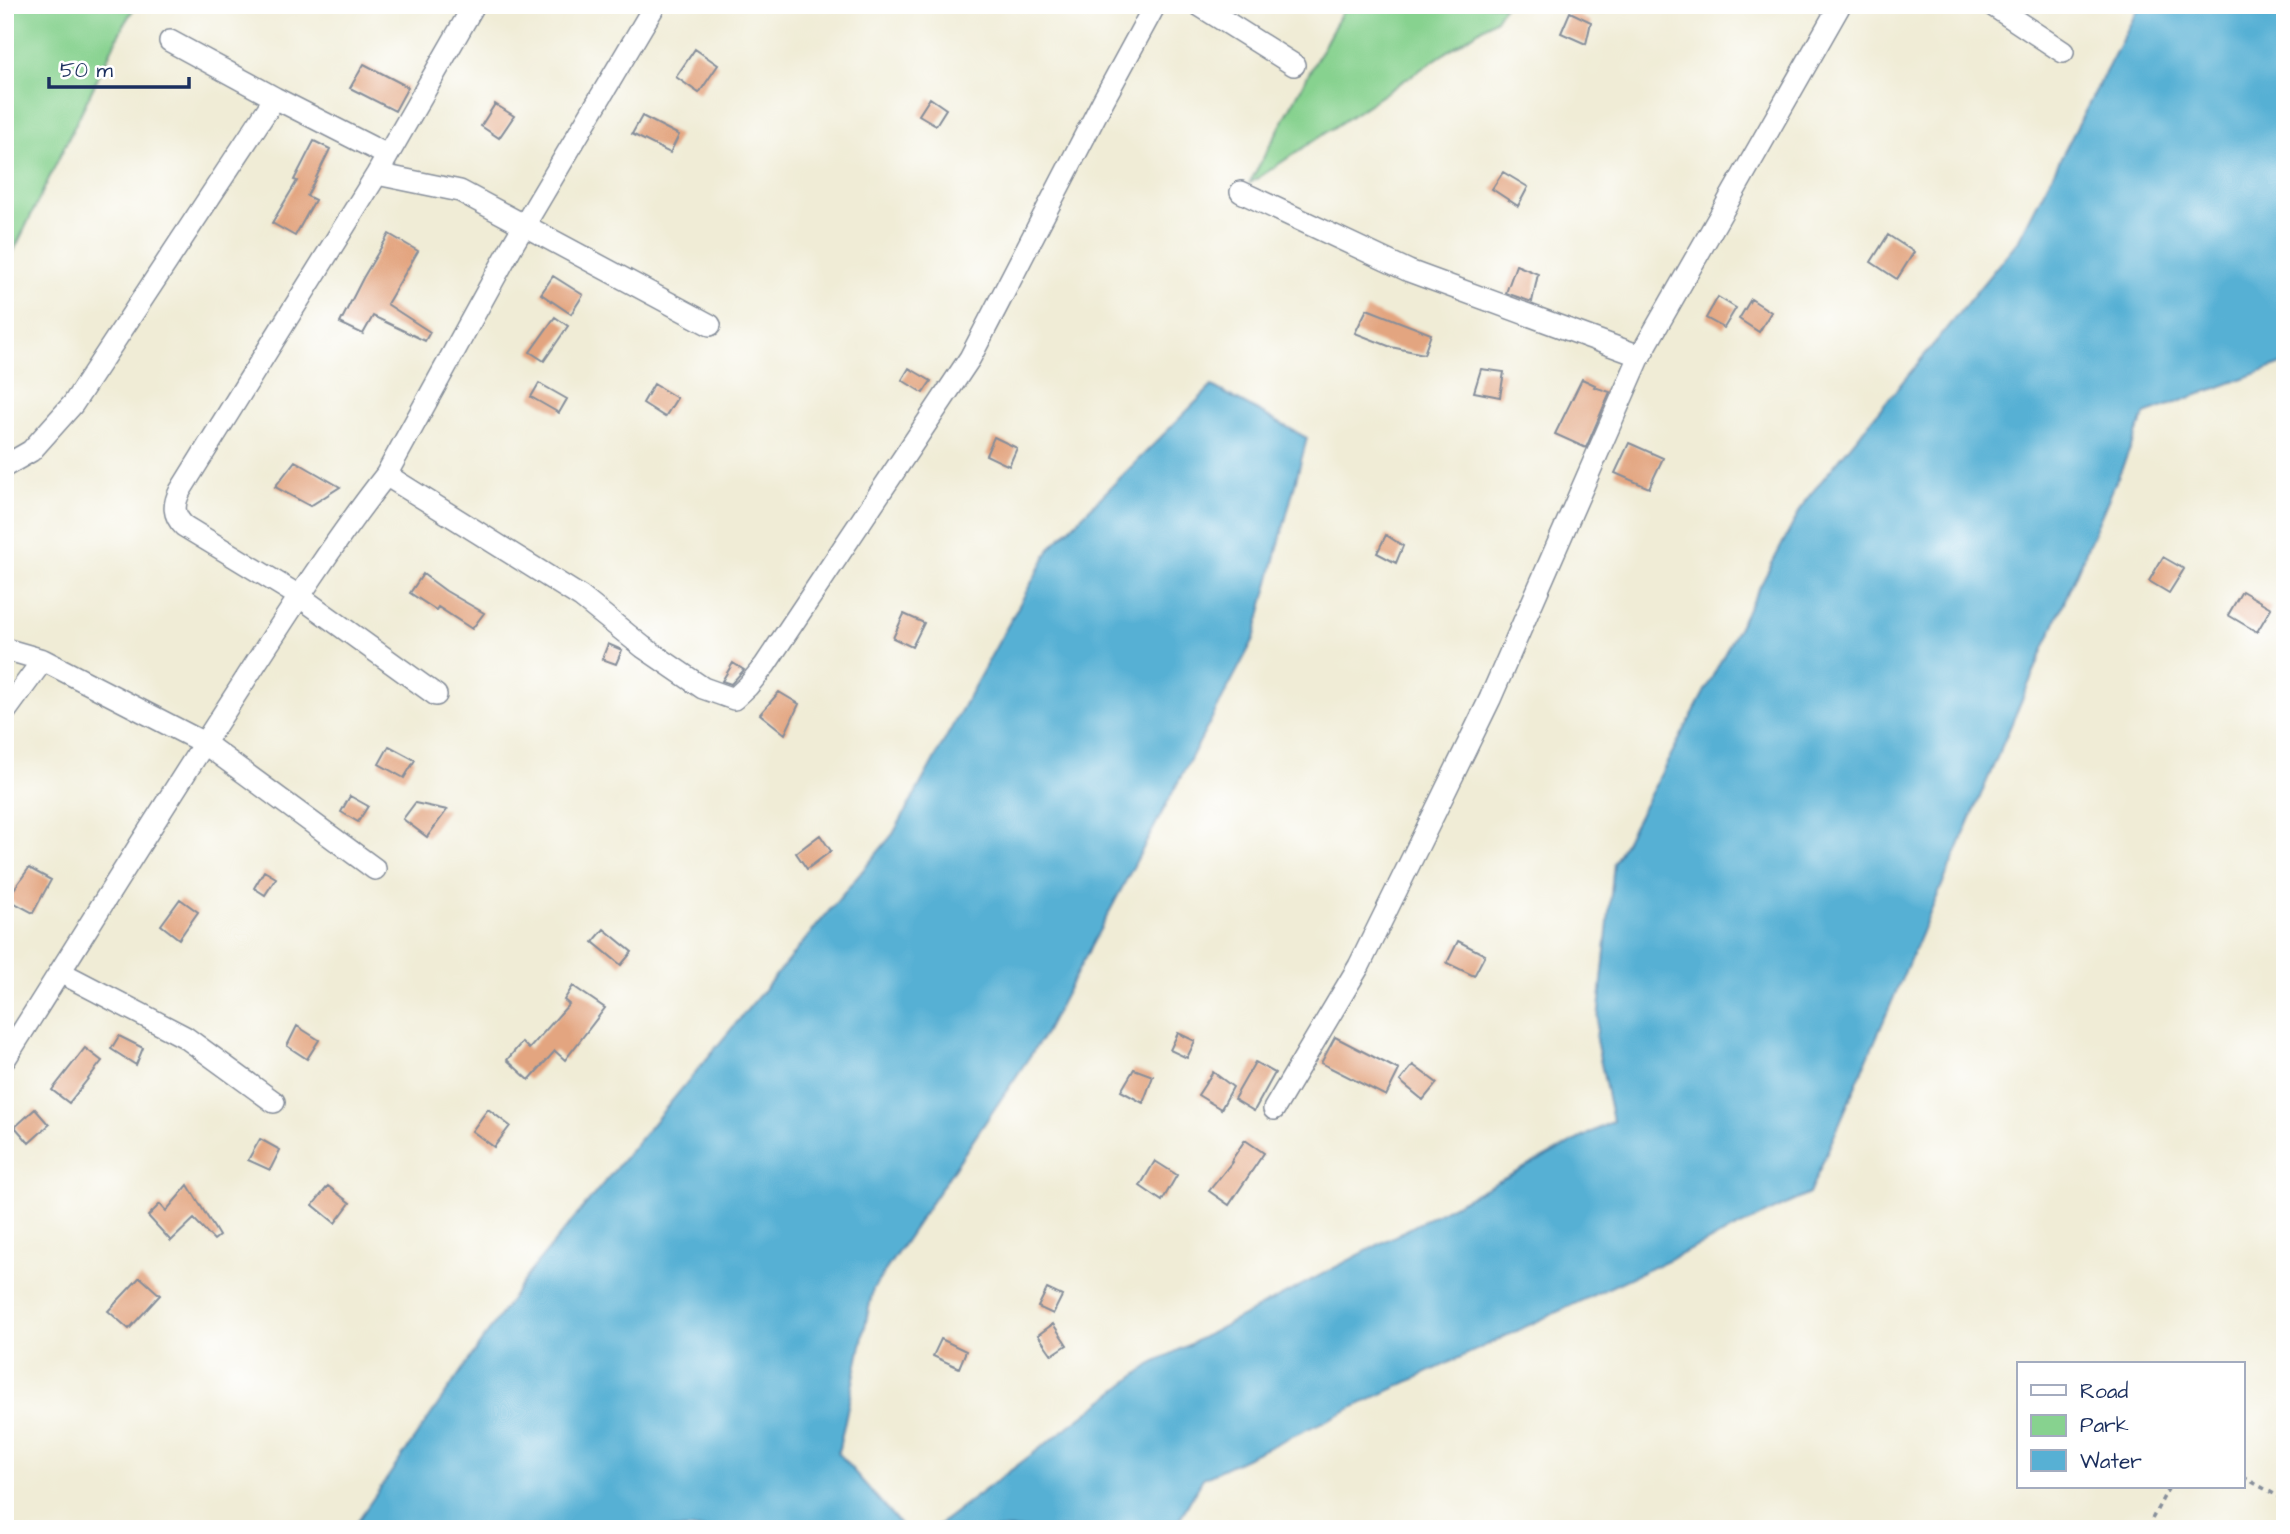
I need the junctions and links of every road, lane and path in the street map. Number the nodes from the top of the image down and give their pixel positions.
1 (474, 5) edge
2 (655, 5) edge
3 (1155, 5) edge
4 (1199, 5) edge
5 (1840, 5) edge
6 (1992, 5) edge
7 (170, 41) dead end
8 (2063, 52) dead end
9 (1294, 65) dead end
10 (275, 98) junction
11 (382, 165) junction
12 (1241, 192) dead end
13 (524, 226) junction
14 (710, 325) dead end
15 (1640, 356) junction
16 (5, 466) edge
17 (386, 475) junction
18 (299, 596) junction
19 (5, 649) edge
20 (43, 660) junction
21 (436, 695) dead end
22 (5, 712) edge
23 (204, 743) junction
24 (375, 869) dead end
25 (60, 972) junction
26 (5, 1059) edge
27 (274, 1102) dead end
28 (1274, 1109) dead end
29 (2244, 1479) edge
30 (2168, 1488) edge
31 (2285, 1500) edge
32 (2152, 1519) dead end

1 - 11 street
2 - 13 street
3 - 17 street
4 - 9 street
5 - 15 street
6 - 8 street
7 - 10 street
10 - 11 street
10 - 16 street
11 - 13 street
11 - 18 street
12 - 15 street
13 - 14 street
13 - 17 street
15 - 28 street
17 - 18 street
18 - 21 street
18 - 23 street
19 - 20 street
20 - 22 street
20 - 23 street
23 - 24 street
23 - 25 street
25 - 26 street
25 - 27 street
29 - 31 path
30 - 32 path

